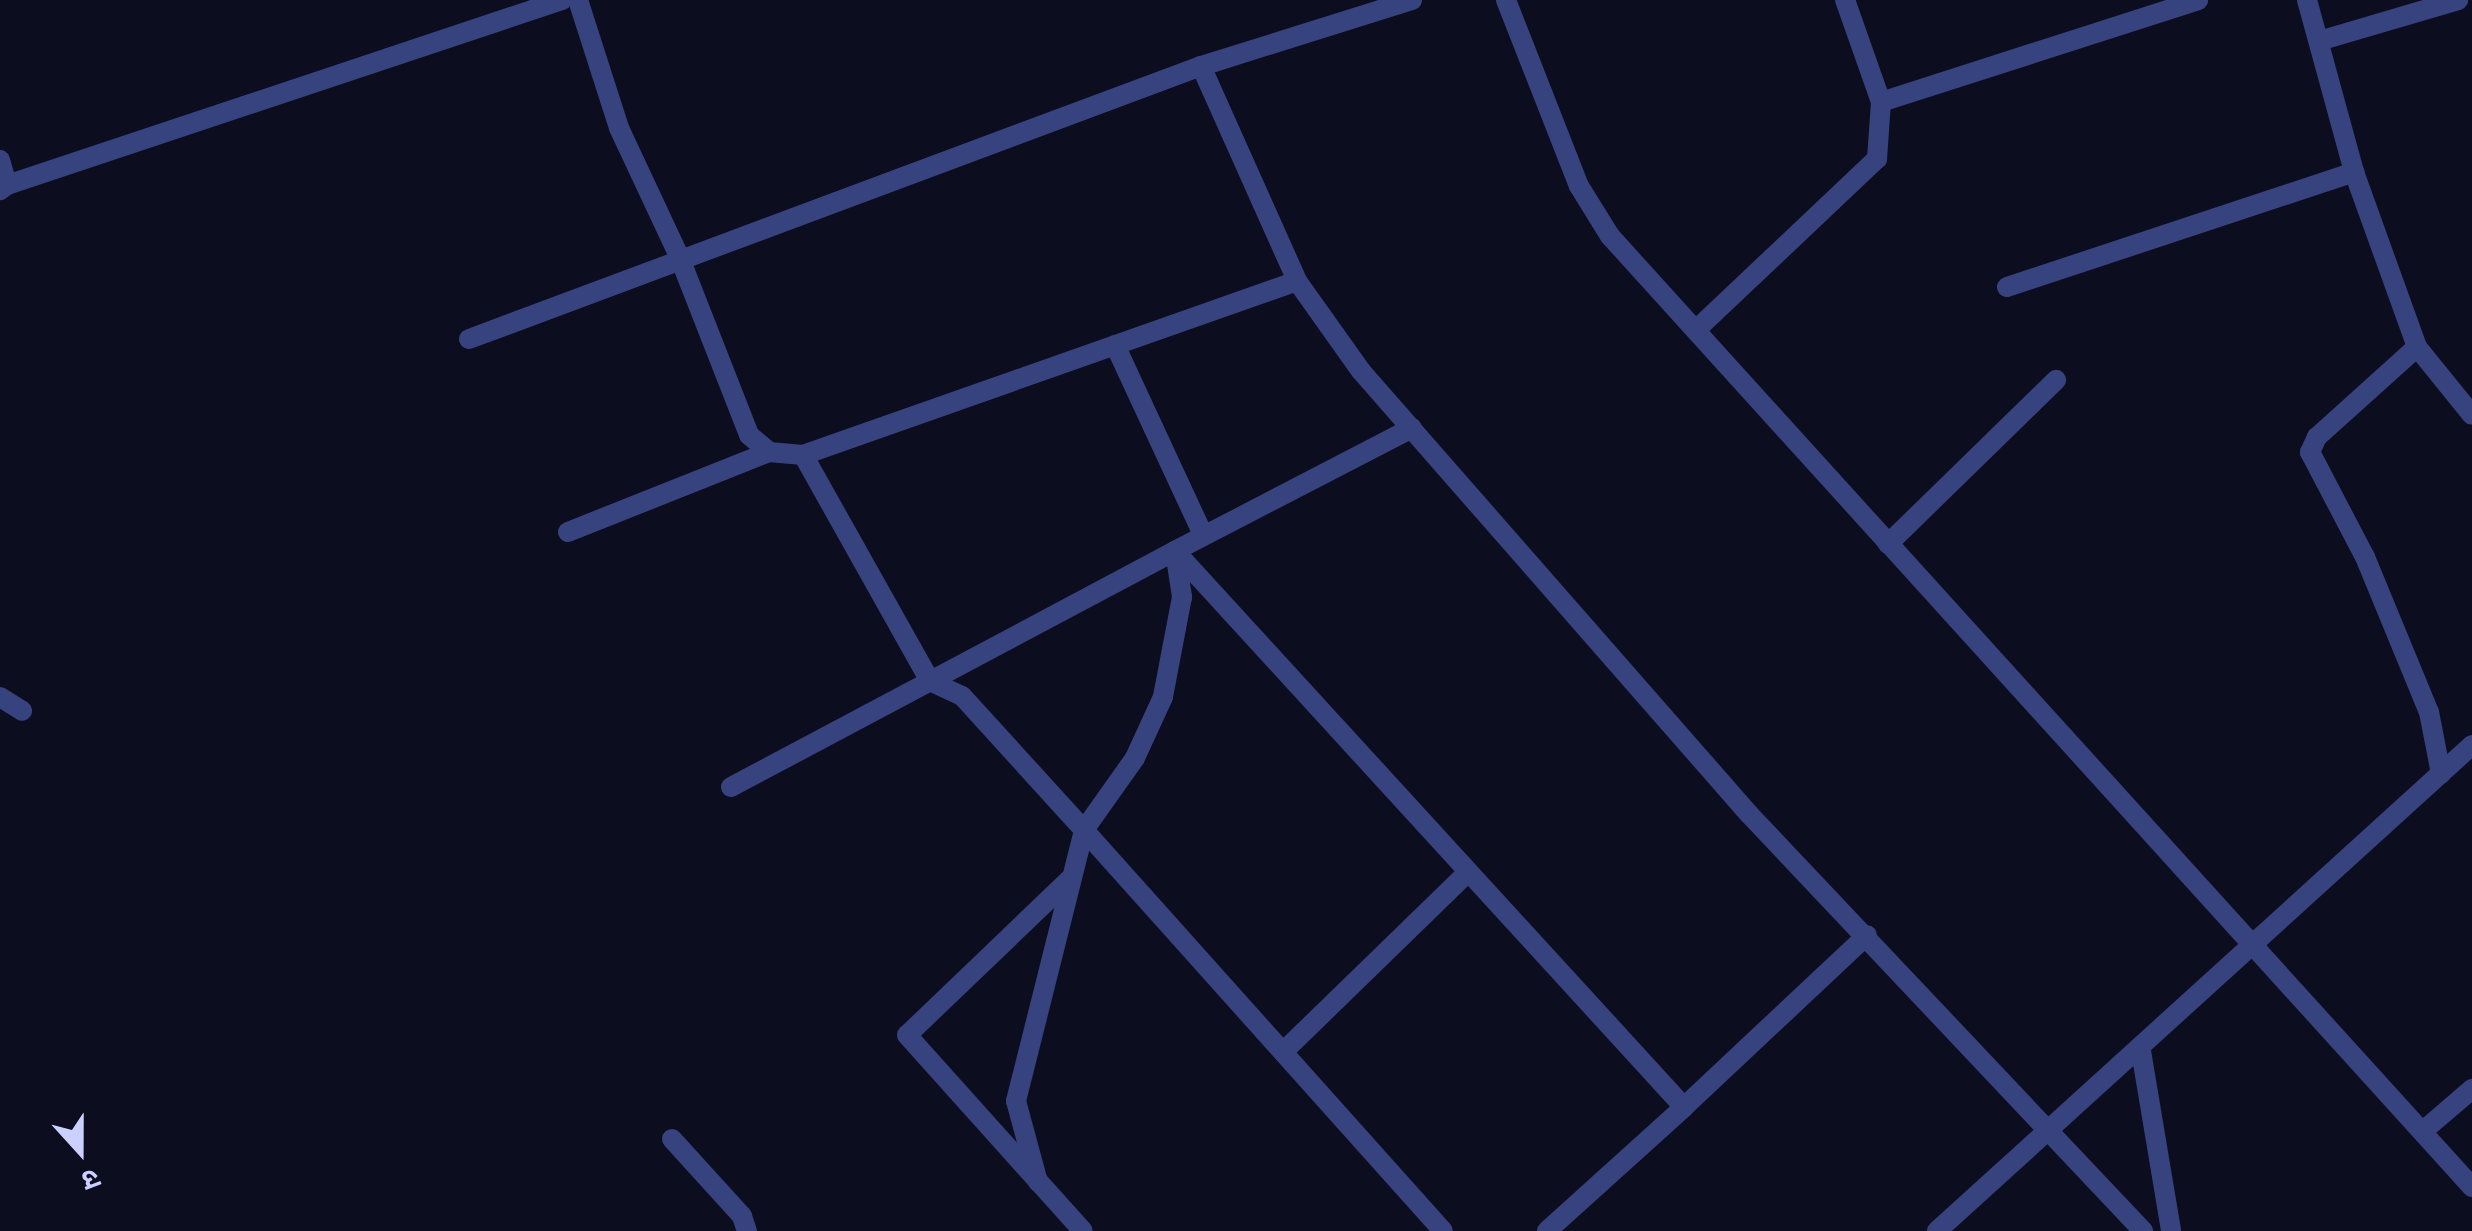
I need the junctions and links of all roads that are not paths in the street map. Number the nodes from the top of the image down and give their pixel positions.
1 (562, 0) edge
2 (578, 0) edge
3 (1412, 0) edge
4 (1506, 0) edge
5 (1845, 0) edge
6 (2198, 0) edge
7 (2307, 0) edge
8 (2458, 0) edge
9 (2319, 40) junction
10 (1201, 66) junction
11 (1881, 102) junction
12 (0, 160) edge
13 (2354, 172) junction
14 (4, 188) edge
15 (679, 256) junction
16 (1298, 281) junction
17 (2007, 287) dead end
18 (1696, 329) junction
19 (469, 338) dead end
20 (1114, 345) junction
21 (2417, 347) junction
22 (2056, 380) dead end
23 (2472, 414) edge
24 (1412, 428) junction
25 (768, 452) junction
26 (804, 455) junction
27 (568, 532) dead end
28 (1203, 535) junction
29 (1888, 544) junction
30 (1175, 551) junction
31 (930, 681) junction
32 (0, 696) edge
33 (22, 711) dead end
34 (2472, 745) edge
35 (2441, 774) junction
36 (731, 787) dead end
37 (1084, 830) junction
38 (1468, 872) junction
39 (1072, 877) junction
40 (1867, 935) junction
41 (2250, 947) junction
42 (2141, 1051) junction
43 (1283, 1052) junction
44 (2472, 1089) edge
45 (1684, 1108) junction
46 (2048, 1131) junction
47 (2423, 1131) junction
48 (672, 1140) dead end
49 (1038, 1182) junction
50 (2472, 1188) edge
51 (747, 1231) edge
52 (1083, 1231) edge
53 (1444, 1231) edge
54 (1547, 1231) edge
55 (1937, 1231) edge
56 (2142, 1231) edge
57 (2171, 1231) edge

1 - 14 street
2 - 15 street
3 - 10 street
4 - 18 street
5 - 11 street
6 - 11 street
7 - 9 street
8 - 9 street
9 - 13 street
10 - 15 street
10 - 16 street
11 - 18 street
12 - 14 street
13 - 17 street
13 - 21 street
15 - 19 street
15 - 25 street
16 - 20 street
16 - 24 street
18 - 29 street
20 - 26 street
20 - 28 street
21 - 23 street
21 - 35 street
22 - 29 street
24 - 28 street
24 - 40 street
25 - 26 street
25 - 27 street
26 - 31 street
28 - 30 street
29 - 41 street
30 - 31 street
30 - 37 street
30 - 38 street
31 - 36 street
31 - 37 street
32 - 33 street
34 - 35 street
35 - 41 street
37 - 39 street
37 - 43 street
38 - 43 street
38 - 45 street
39 - 49 street
39 - 49 street
40 - 45 street
40 - 46 street
41 - 42 street
41 - 47 street
42 - 46 street
42 - 57 street
43 - 53 street
44 - 47 street
45 - 54 street
46 - 55 street
46 - 56 street
47 - 50 street
48 - 51 street
49 - 52 street

